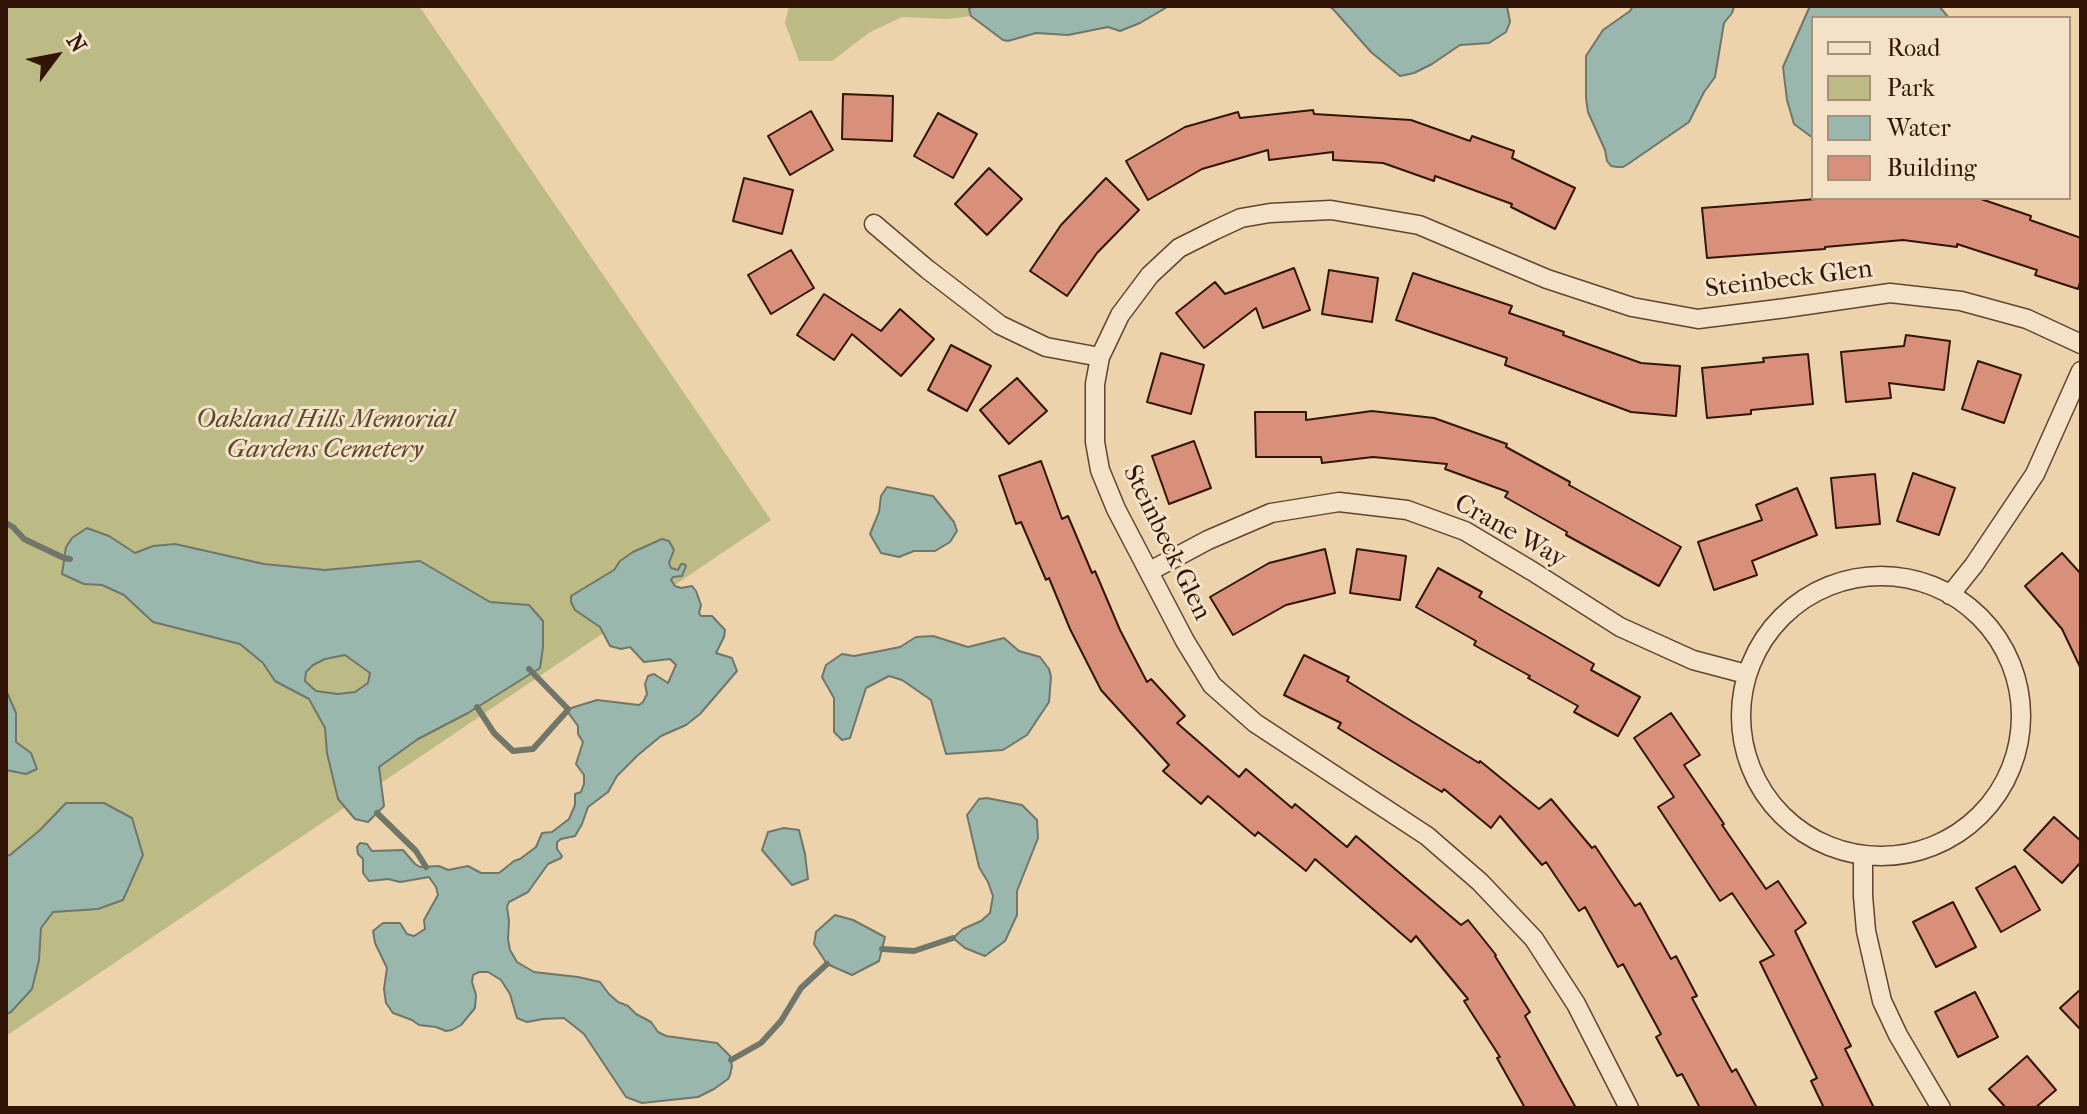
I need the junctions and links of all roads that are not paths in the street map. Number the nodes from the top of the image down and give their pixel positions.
1 (874, 224) dead end
2 (2081, 344) edge
3 (1100, 357) junction
4 (2081, 371) edge
5 (1150, 571) junction
6 (1950, 595) junction
7 (1746, 674) junction
8 (1863, 858) junction
9 (1629, 1108) edge
10 (1941, 1108) edge

1 - 3 street
2 - 3 street, Steinbeck Glen
3 - 5 street, Steinbeck Glen
4 - 6 street
5 - 7 street, Crane Way
5 - 9 street, Steinbeck Glen
6 - 7 street
6 - 8 street
7 - 8 street
8 - 10 street

